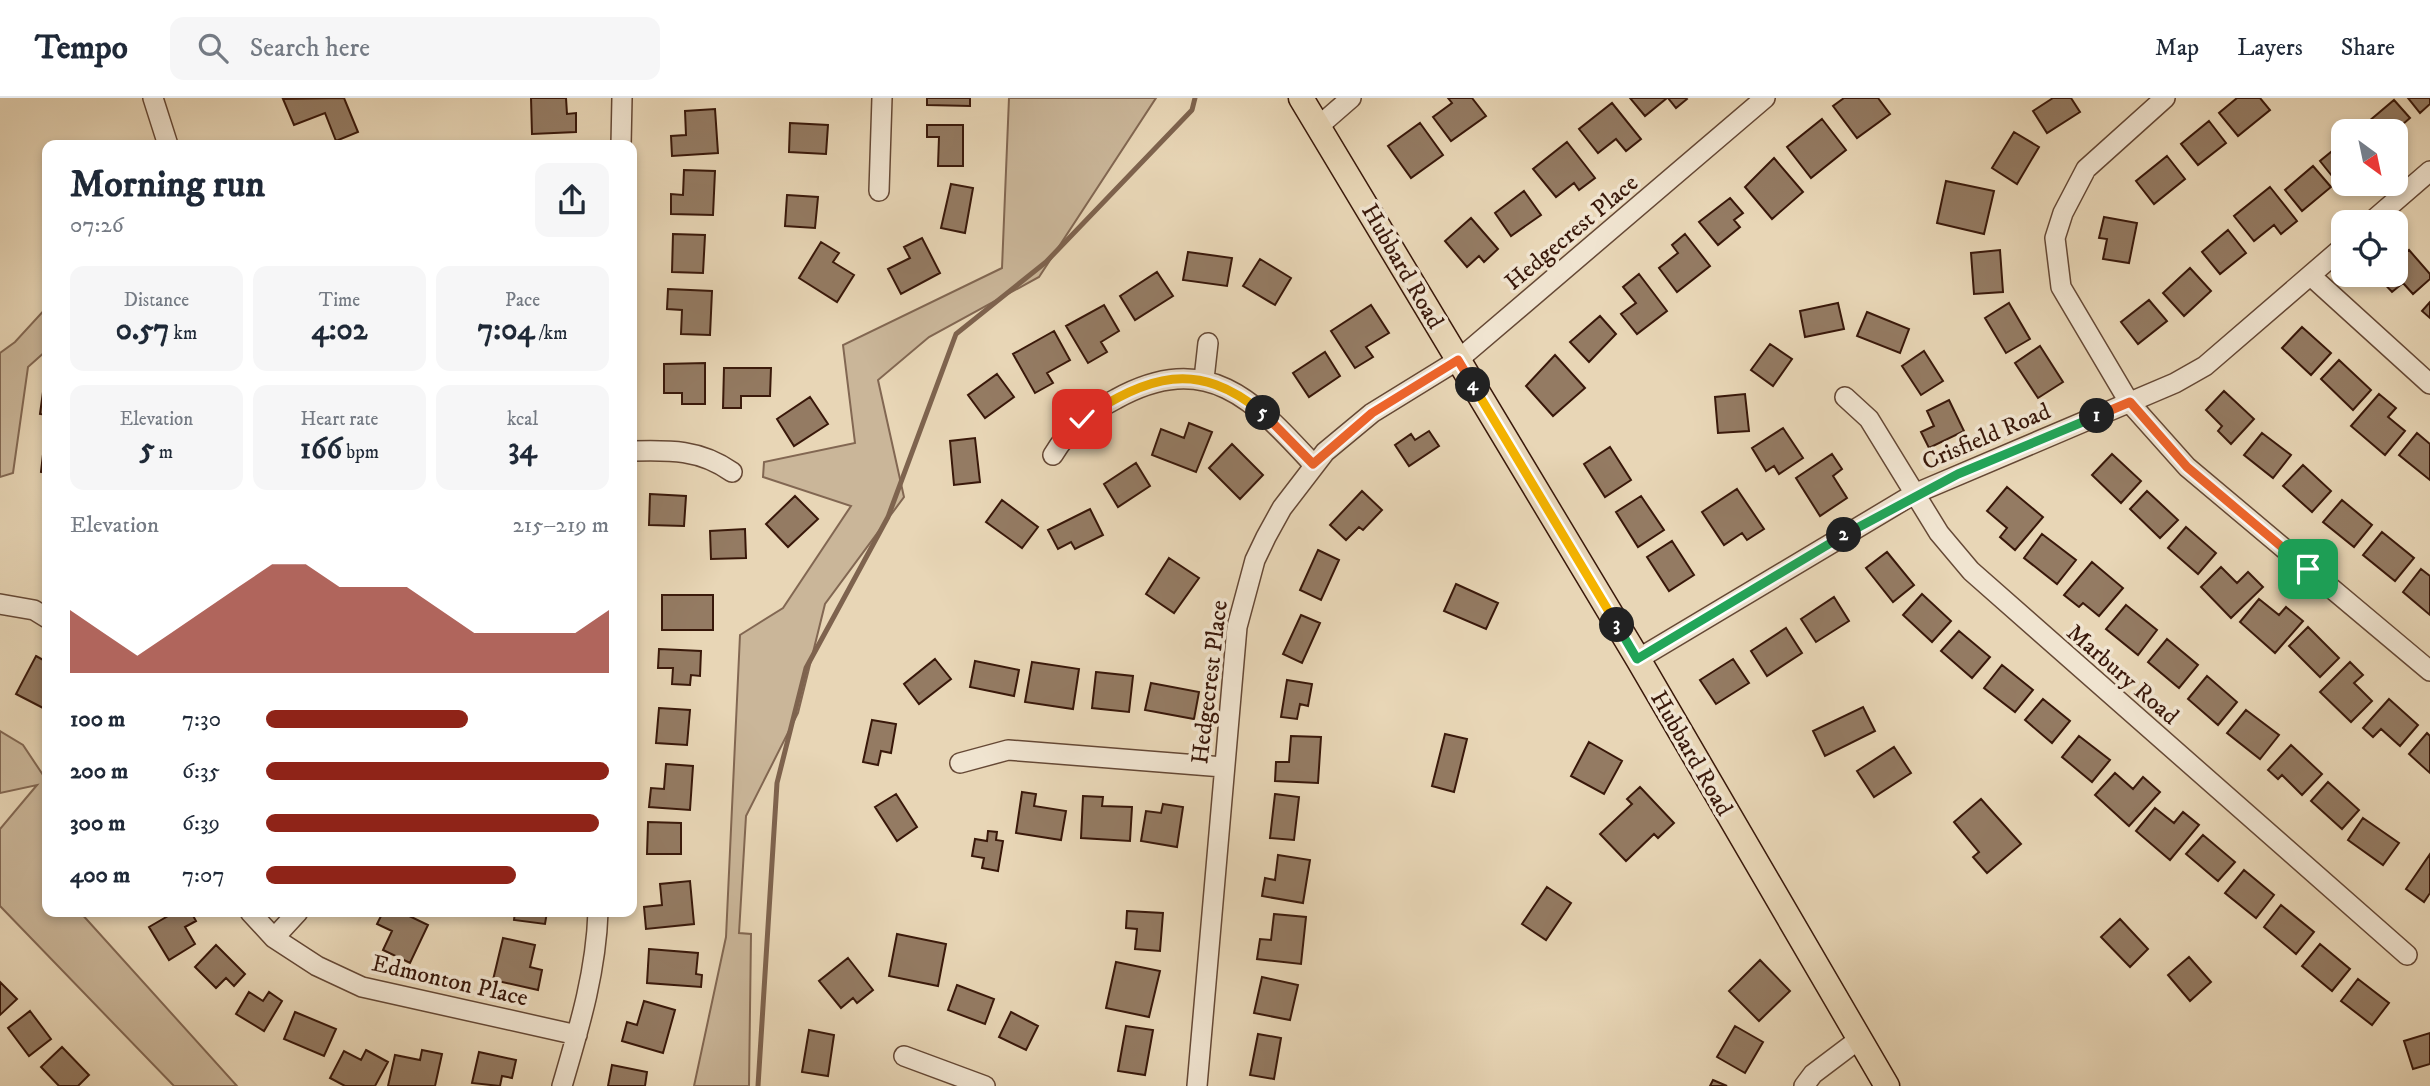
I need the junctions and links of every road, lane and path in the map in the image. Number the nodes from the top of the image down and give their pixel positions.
1 (153, 98) edge
2 (622, 98) edge
3 (882, 98) edge
4 (1301, 98) edge
5 (1351, 98) edge
6 (1765, 98) edge
7 (2165, 98) edge
8 (1320, 125) junction
9 (166, 140) edge
10 (621, 140) edge
11 (2430, 171) edge
12 (879, 191) dead end
13 (2385, 210) edge
14 (2331, 258) edge
15 (2311, 276) junction
16 (1208, 343) dead end
17 (1458, 360) junction
18 (1204, 379) junction
19 (2430, 384) edge
20 (1845, 397) dead end
21 (2130, 402) junction
22 (637, 451) edge
23 (1053, 455) dead end
24 (1313, 464) junction
25 (732, 472) dead end
26 (1914, 494) junction
27 (0, 604) edge
28 (42, 615) edge
29 (1637, 659) junction
30 (2430, 671) edge
31 (960, 763) dead end
32 (1223, 767) junction
33 (255, 917) edge
34 (293, 917) edge
35 (598, 917) edge
36 (274, 938) junction
37 (2407, 955) dead end
38 (577, 1035) junction
39 (1858, 1040) junction
40 (904, 1056) dead end
41 (562, 1086) edge
42 (985, 1086) edge
43 (1197, 1086) edge
44 (1804, 1086) edge
45 (1887, 1086) edge

1 - 9 street
2 - 10 street
3 - 12 street
4 - 8 main road, Hubbard Road
5 - 8 street
6 - 17 street, Hedgecrest Place
7 - 21 street
8 - 17 main road, Hubbard Road
11 - 13 street
14 - 15 street, Crisfield Road
15 - 19 street
15 - 21 street, Crisfield Road
16 - 18 street
17 - 24 street, Hedgecrest Place
17 - 29 main road, Hubbard Road
18 - 23 street
18 - 24 street
20 - 26 street, Marbury Road
21 - 26 street, Crisfield Road
21 - 30 street
22 - 25 street
24 - 32 street, Hedgecrest Place
26 - 29 street, Crisfield Road
26 - 37 street, Marbury Road
27 - 28 street
29 - 39 main road, Hubbard Road
31 - 32 street
32 - 43 street, Hedgecrest Place
33 - 36 street, Edmonton Place
34 - 36 street
35 - 38 street
36 - 38 street, Edmonton Place
38 - 41 street
39 - 44 street
39 - 45 main road, Hubbard Road
40 - 42 street

